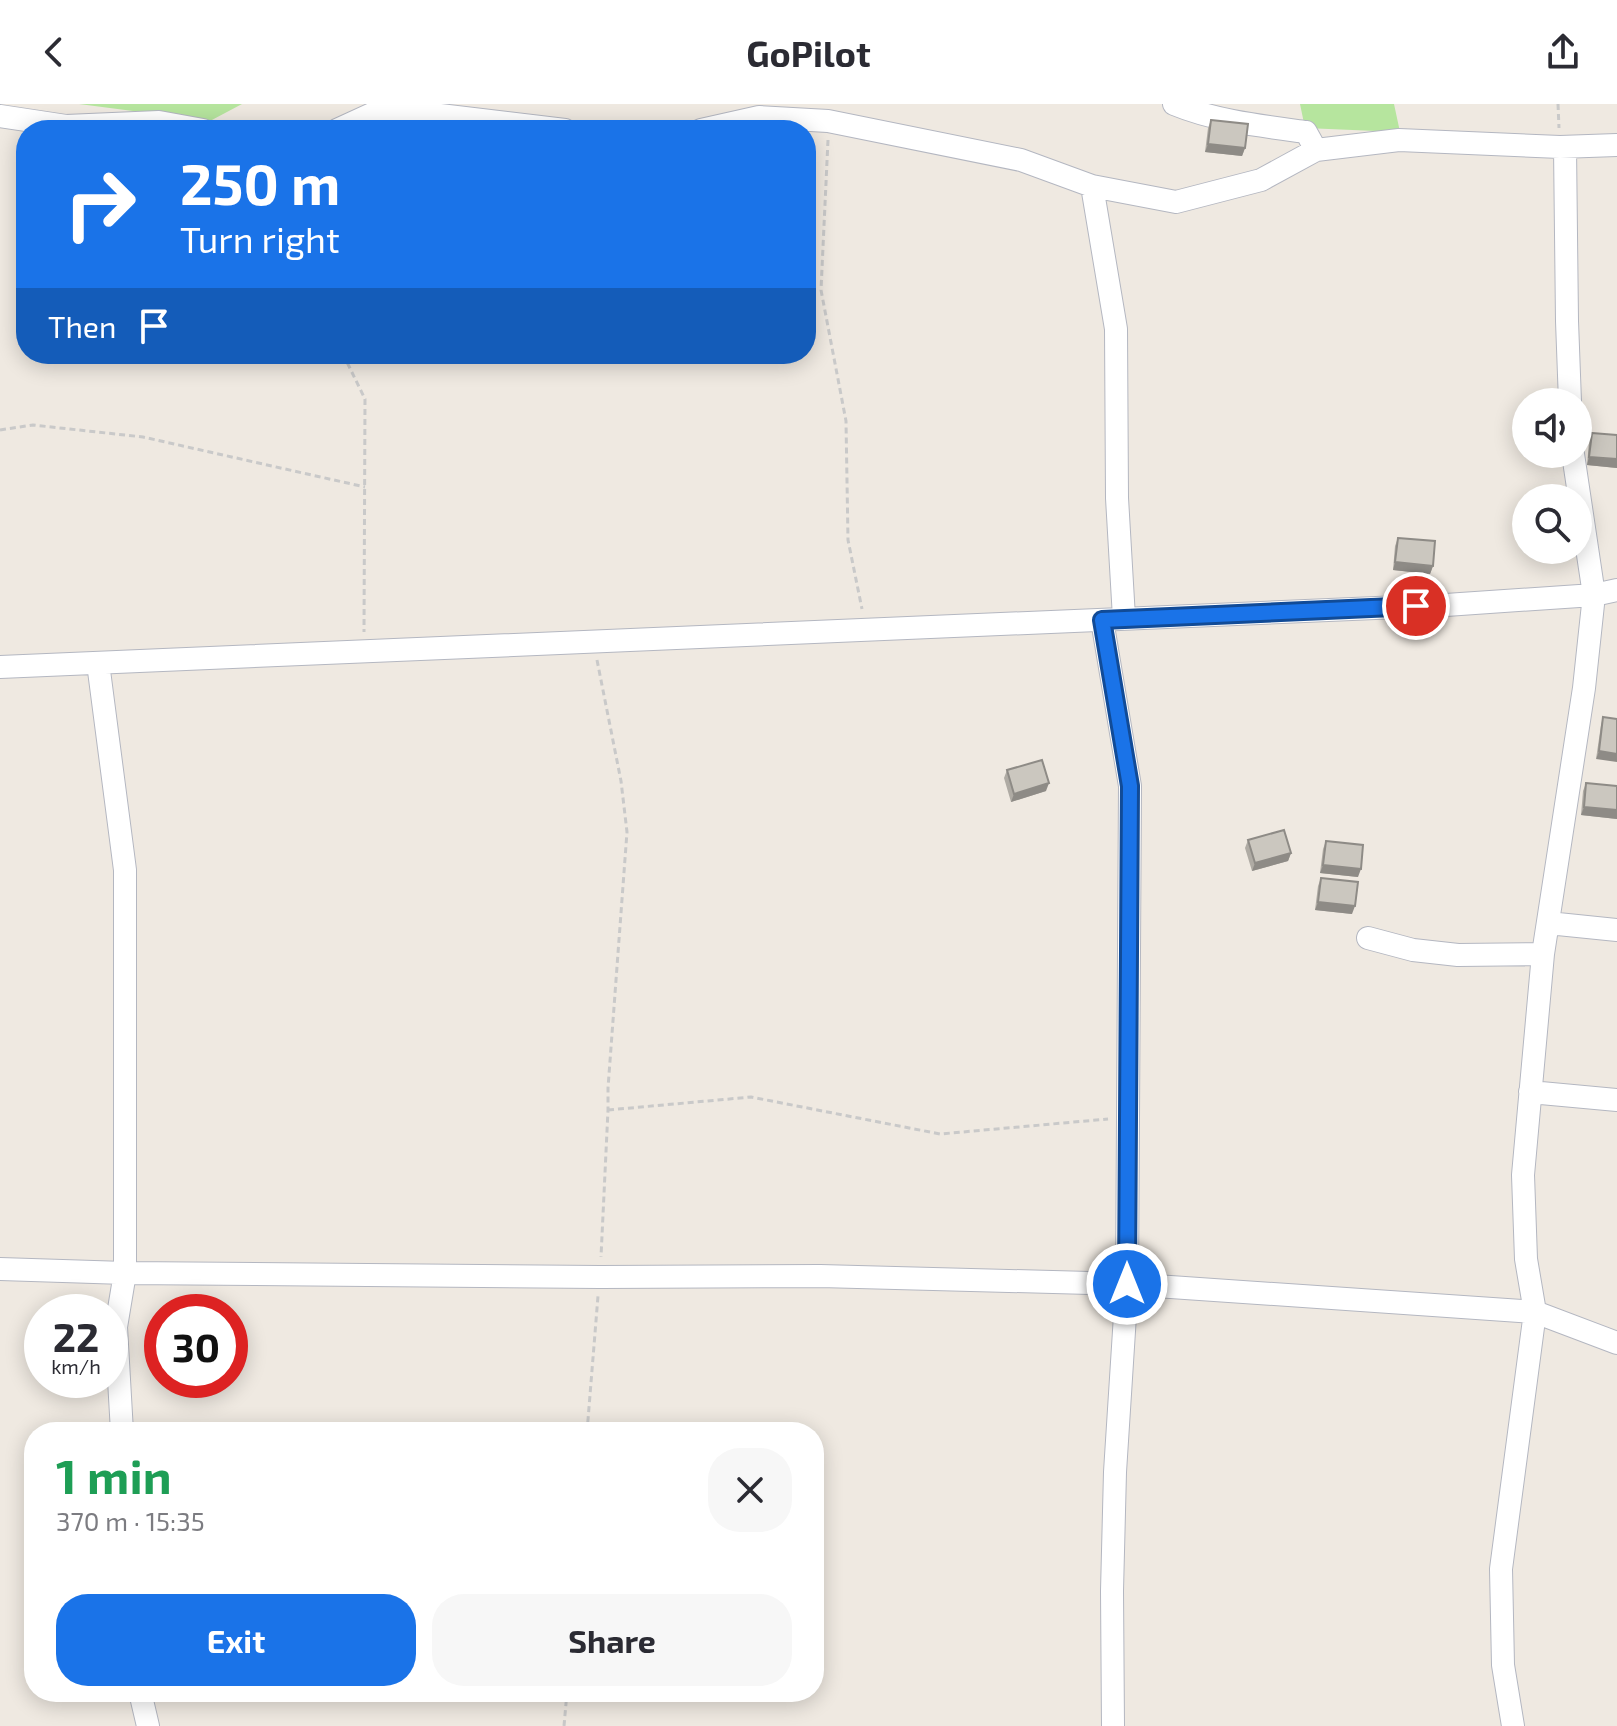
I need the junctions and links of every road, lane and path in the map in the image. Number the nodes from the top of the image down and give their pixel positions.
1 (1174, 104) edge
2 (0, 116) edge
3 (26, 120) edge
4 (359, 120) edge
5 (482, 120) edge
6 (746, 120) edge
7 (811, 120) edge
8 (816, 120) edge
9 (828, 121) junction
10 (1617, 145) edge
11 (1565, 147) junction
12 (1316, 150) junction
13 (1092, 186) junction
14 (348, 364) edge
15 (1569, 388) edge
16 (0, 430) edge
17 (1575, 468) edge
18 (365, 487) junction
19 (1617, 590) edge
20 (1594, 595) junction
21 (1113, 619) junction
22 (866, 629) junction
23 (594, 642) junction
24 (364, 652) junction
25 (98, 663) junction
26 (0, 667) edge
27 (1548, 923) junction
28 (1617, 930) edge
29 (1368, 938) dead end
30 (1543, 954) junction
31 (1530, 1092) junction
32 (1617, 1100) edge
33 (608, 1110) junction
34 (1127, 1118) junction
35 (0, 1269) edge
36 (125, 1273) junction
37 (600, 1277) junction
38 (1127, 1284) junction
39 (1535, 1312) junction
40 (1617, 1343) edge
41 (121, 1422) edge
42 (588, 1422) edge
43 (142, 1702) edge
44 (566, 1702) edge
45 (148, 1726) edge
46 (564, 1726) edge
47 (1113, 1726) edge
48 (1513, 1726) edge

1 - 12 street
2 - 3 street
4 - 5 street
6 - 7 street
8 - 9 street
9 - 13 street
9 - 22 path
10 - 11 street
11 - 12 street
11 - 15 street
12 - 13 street
13 - 21 street
14 - 18 path
16 - 18 path
17 - 20 street
18 - 24 path
19 - 20 street
20 - 21 street
20 - 27 street
21 - 22 street
21 - 34 street
22 - 23 street
23 - 24 street
23 - 33 path
24 - 25 street
25 - 26 street
25 - 36 street
27 - 28 street
27 - 30 street
29 - 30 street
30 - 31 street
31 - 32 street
31 - 39 street
33 - 34 path
33 - 37 path
34 - 38 street
35 - 36 street
36 - 37 street
36 - 41 street
37 - 38 street
37 - 42 path
38 - 39 street
38 - 47 street
39 - 40 street
39 - 48 street
43 - 45 street
44 - 46 path

